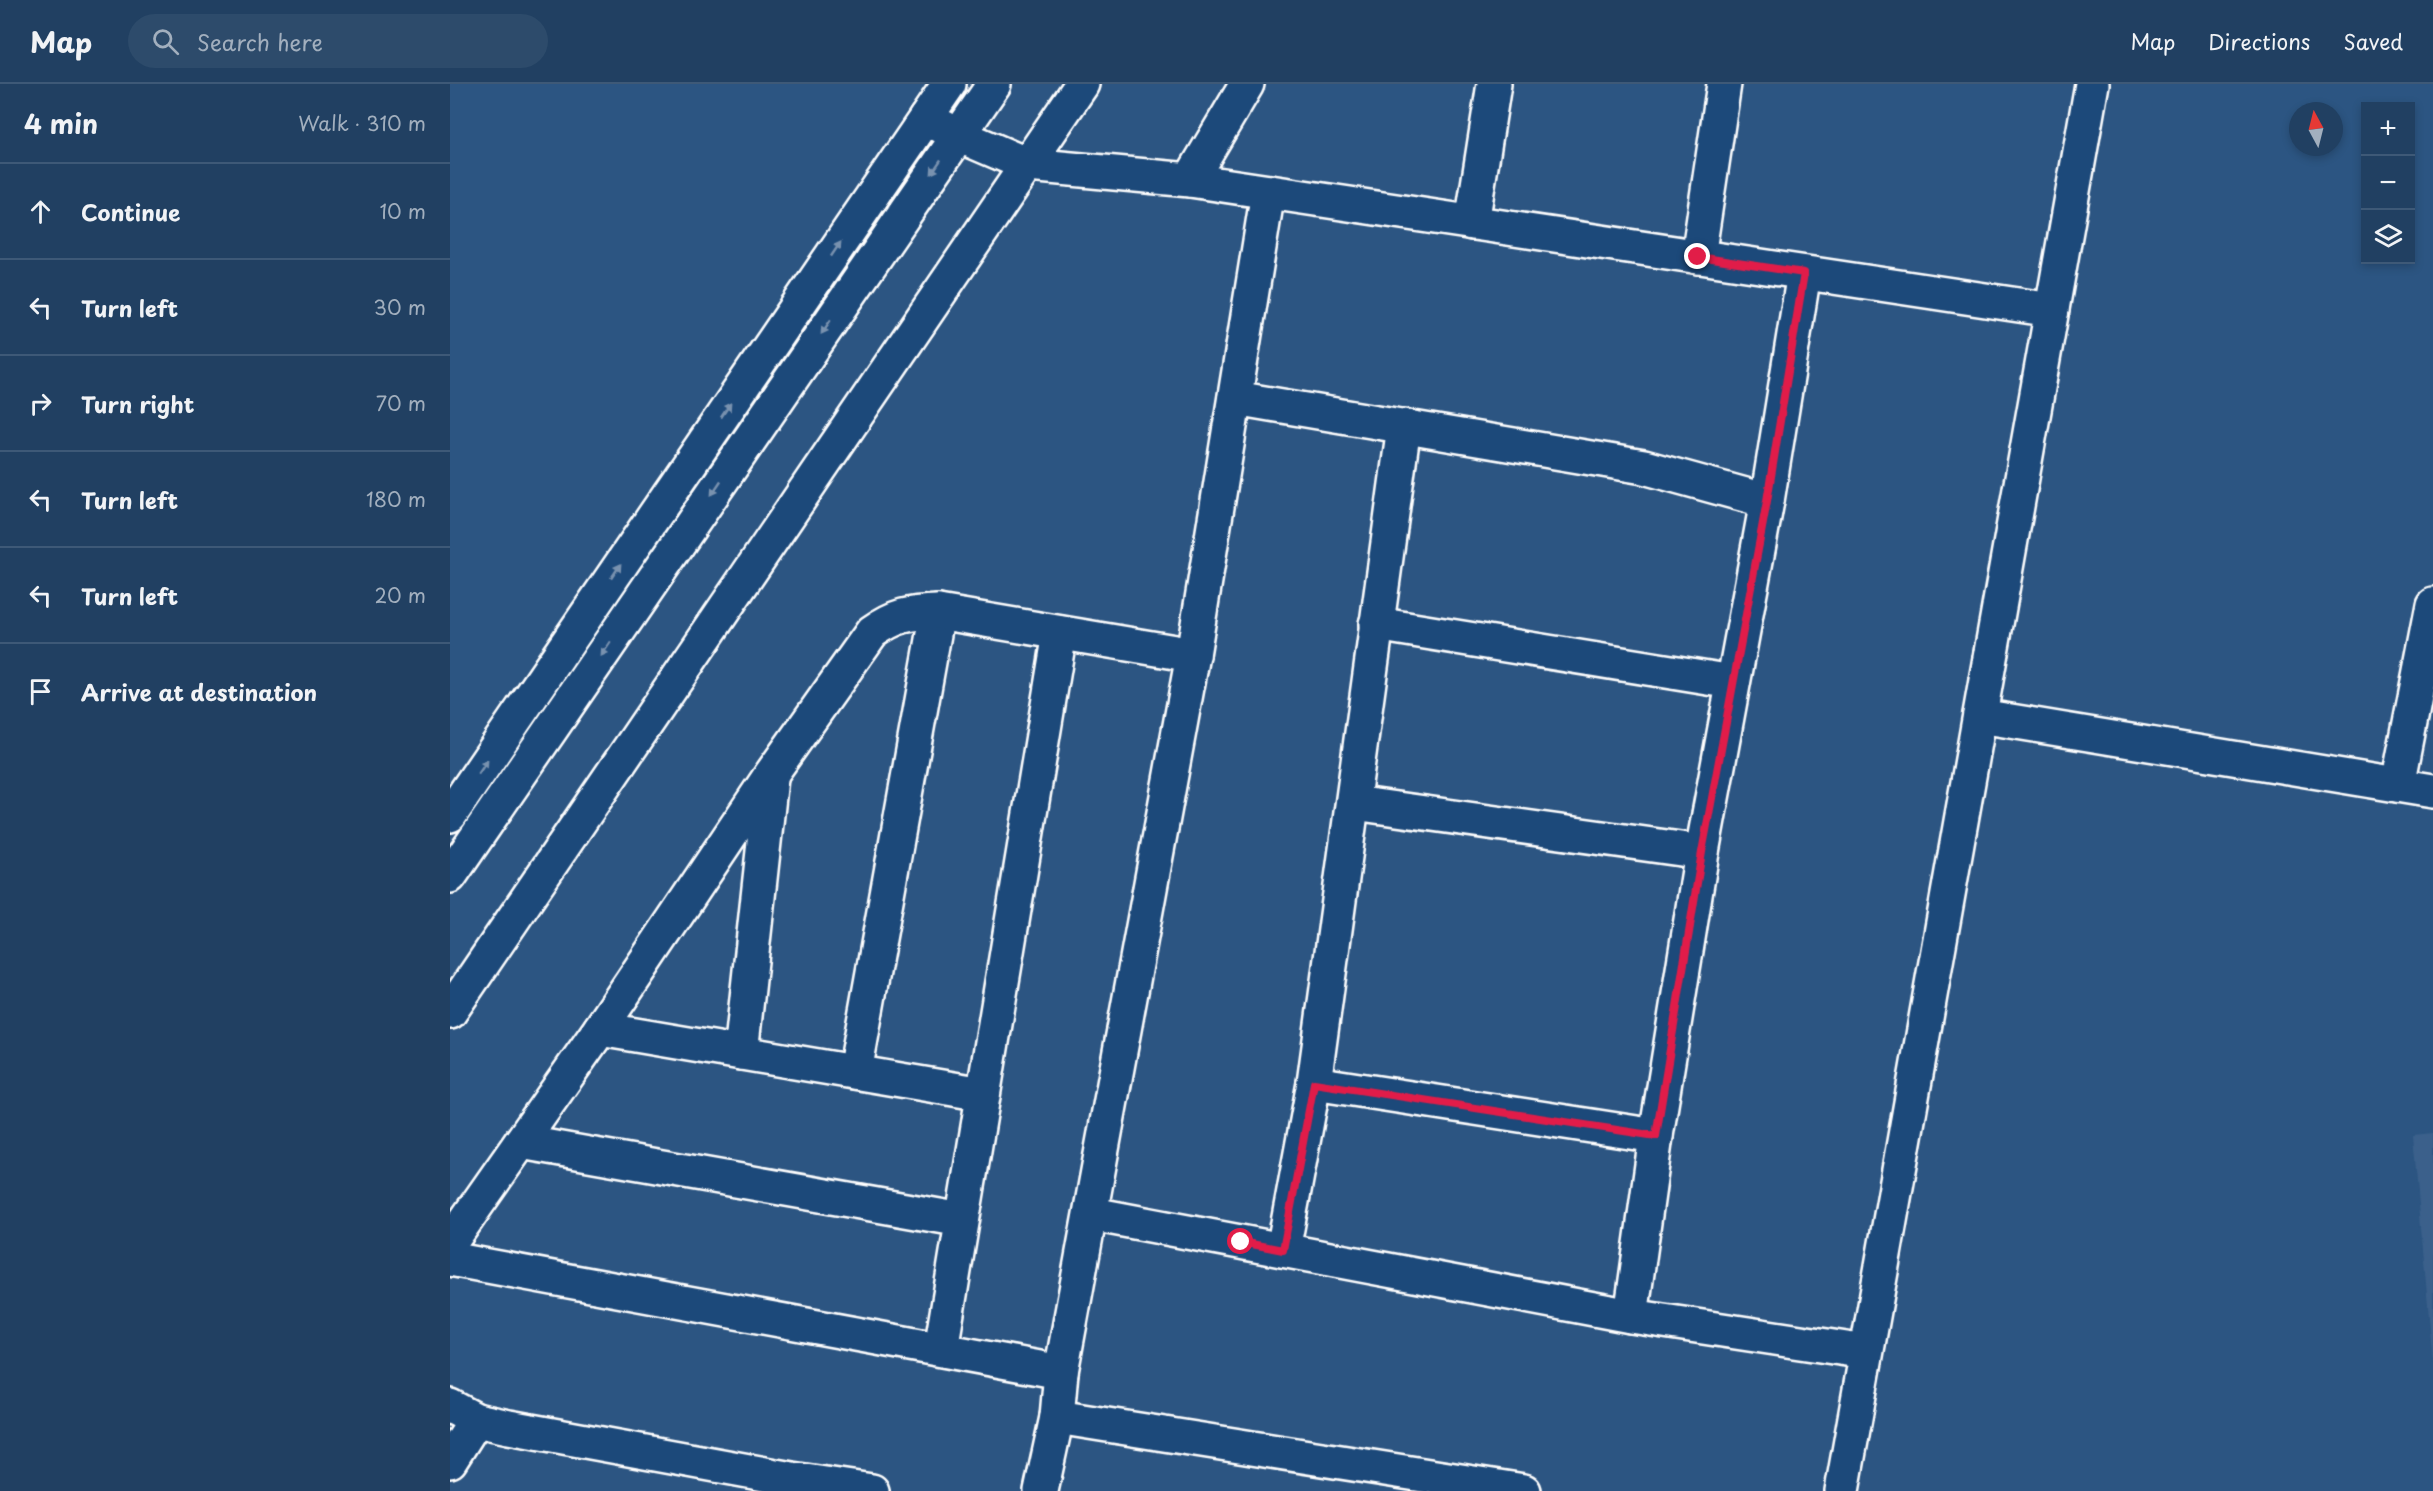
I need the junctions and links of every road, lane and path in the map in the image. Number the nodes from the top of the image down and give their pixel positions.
1 (949, 84) edge
2 (994, 84) edge
3 (1082, 84) edge
4 (1247, 84) edge
5 (1494, 84) edge
6 (1724, 84) edge
7 (2092, 84) edge
8 (926, 118) junction
9 (958, 135) junction
10 (1028, 165) junction
11 (1190, 180) junction
12 (1268, 192) junction
13 (1472, 223) junction
14 (1698, 257) junction
15 (1804, 273) junction
16 (2052, 310) junction
17 (1235, 398) junction
18 (1404, 426) junction
19 (1767, 501) junction
20 (2433, 604) edge
21 (938, 612) junction
22 (1376, 624) junction
23 (1060, 633) junction
24 (1193, 655) junction
25 (1733, 682) junction
26 (1980, 716) junction
27 (772, 773) junction
28 (2398, 785) junction
29 (2433, 791) edge
30 (1354, 803) junction
31 (450, 815) edge
32 (1702, 852) junction
33 (450, 876) edge
34 (450, 1012) edge
35 (600, 1029) junction
36 (741, 1053) junction
37 (855, 1072) junction
38 (1314, 1083) junction
39 (983, 1094) junction
40 (1656, 1136) junction
41 (521, 1142) junction
42 (1092, 1214) junction
43 (962, 1220) junction
44 (450, 1243) edge
45 (1283, 1250) junction
46 (450, 1259) edge
47 (1631, 1316) junction
48 (941, 1349) junction
49 (1866, 1352) junction
50 (1061, 1372) junction
51 (463, 1413) edge
52 (1056, 1417) junction
53 (450, 1461) edge
54 (791, 1485) edge
55 (872, 1491) edge
56 (1041, 1491) edge
57 (1524, 1491) edge
58 (1842, 1491) edge

1 - 8 street
2 - 9 street
3 - 10 street
4 - 11 street
5 - 13 street
6 - 14 street
7 - 16 street
8 - 9 street
31 -> 8 street
9 - 10 street
9 -> 33 street
10 - 11 street
10 - 34 street
11 - 12 street
12 - 13 street
12 - 17 street
13 - 14 street
14 - 15 street
15 - 16 street
15 - 19 street
16 - 26 street
17 - 18 street
17 - 24 street
18 - 19 street
18 - 22 street
19 - 25 street
20 - 28 street
21 - 23 street
21 - 27 street
21 - 37 street
22 - 25 street
22 - 30 street
23 - 24 street
23 - 39 street
24 - 42 street
25 - 32 street
26 - 28 street
26 - 49 street
27 - 35 street
27 - 36 street
28 - 29 street
30 - 32 street
30 - 38 street
32 - 40 street
35 - 36 street
35 - 41 street
36 - 37 street
37 - 39 street
38 - 40 street
38 - 45 street
39 - 43 street
40 - 47 street
41 - 43 street
41 - 44 street
42 - 45 street
42 - 50 street
43 - 48 street
45 - 47 street
46 - 48 street
47 - 49 street
48 - 50 street
49 - 58 street
50 - 52 street
51 - 53 street
51 - 54 street
52 - 56 street
52 - 57 street
54 - 55 street

